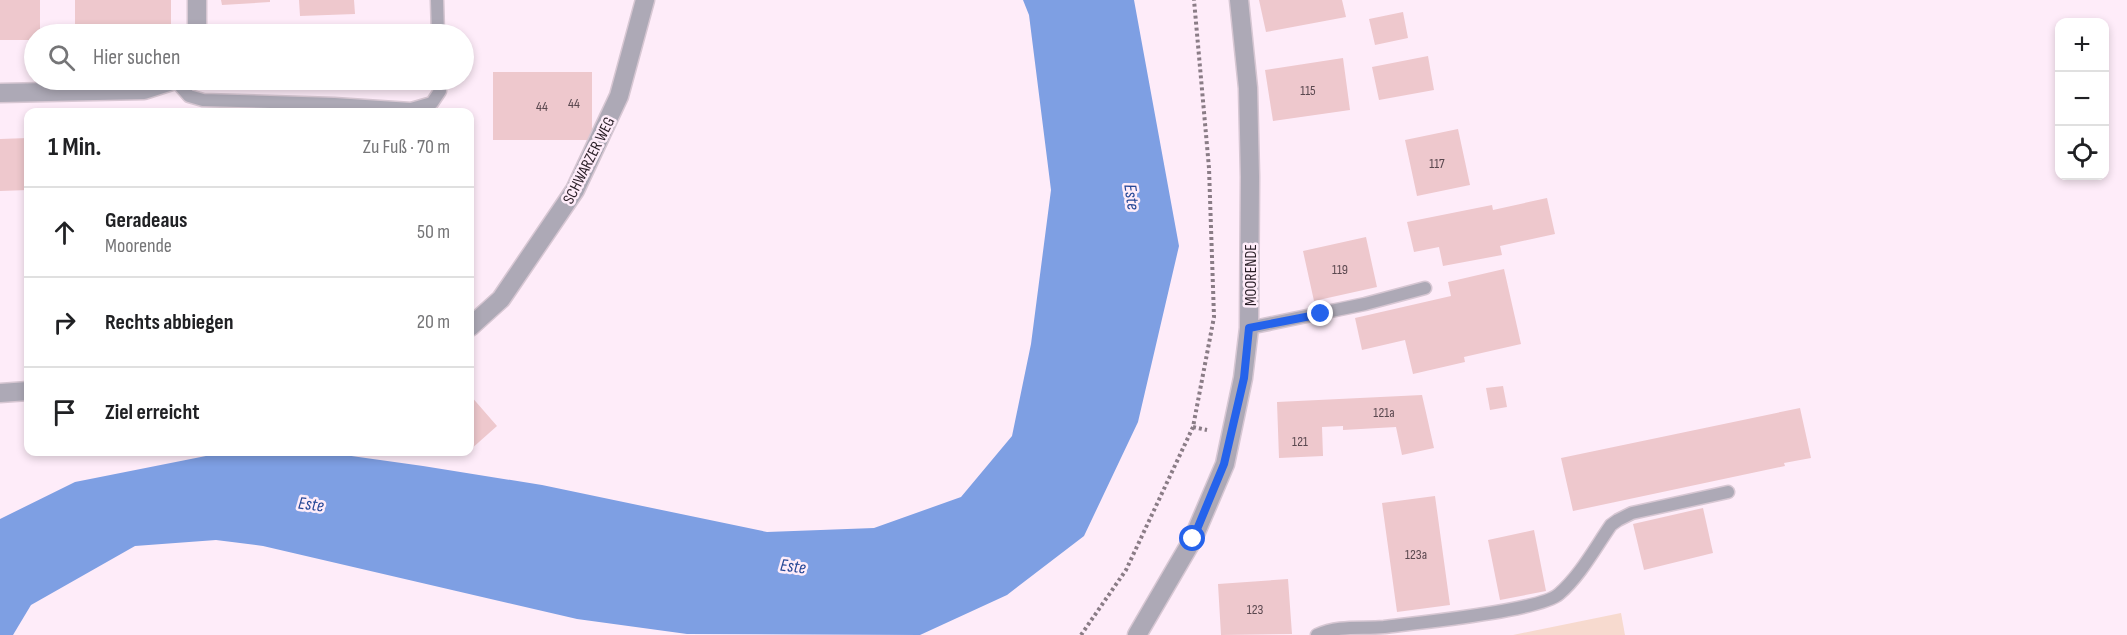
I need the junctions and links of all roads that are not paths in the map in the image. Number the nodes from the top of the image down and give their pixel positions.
1 (197, 0) edge
2 (437, 0) edge
3 (645, 0) edge
4 (1239, 0) edge
5 (197, 24) edge
6 (438, 24) edge
7 (144, 90) edge
8 (184, 90) edge
9 (440, 90) edge
10 (0, 93) edge
11 (396, 108) edge
12 (414, 108) edge
13 (1425, 288) dead end
14 (474, 323) edge
15 (1249, 328) junction
16 (24, 391) edge
17 (0, 393) edge
18 (1728, 492) dead end
19 (1137, 635) edge
20 (1317, 635) edge

1 - 5 street
2 - 6 lane
3 - 14 street, SCHWARZER WEG
4 - 15 street, MOORENDE
7 - 10 street
8 - 11 lane
9 - 12 lane
13 - 15 lane
15 - 19 street, MOORENDE
16 - 17 street
18 - 20 lane

